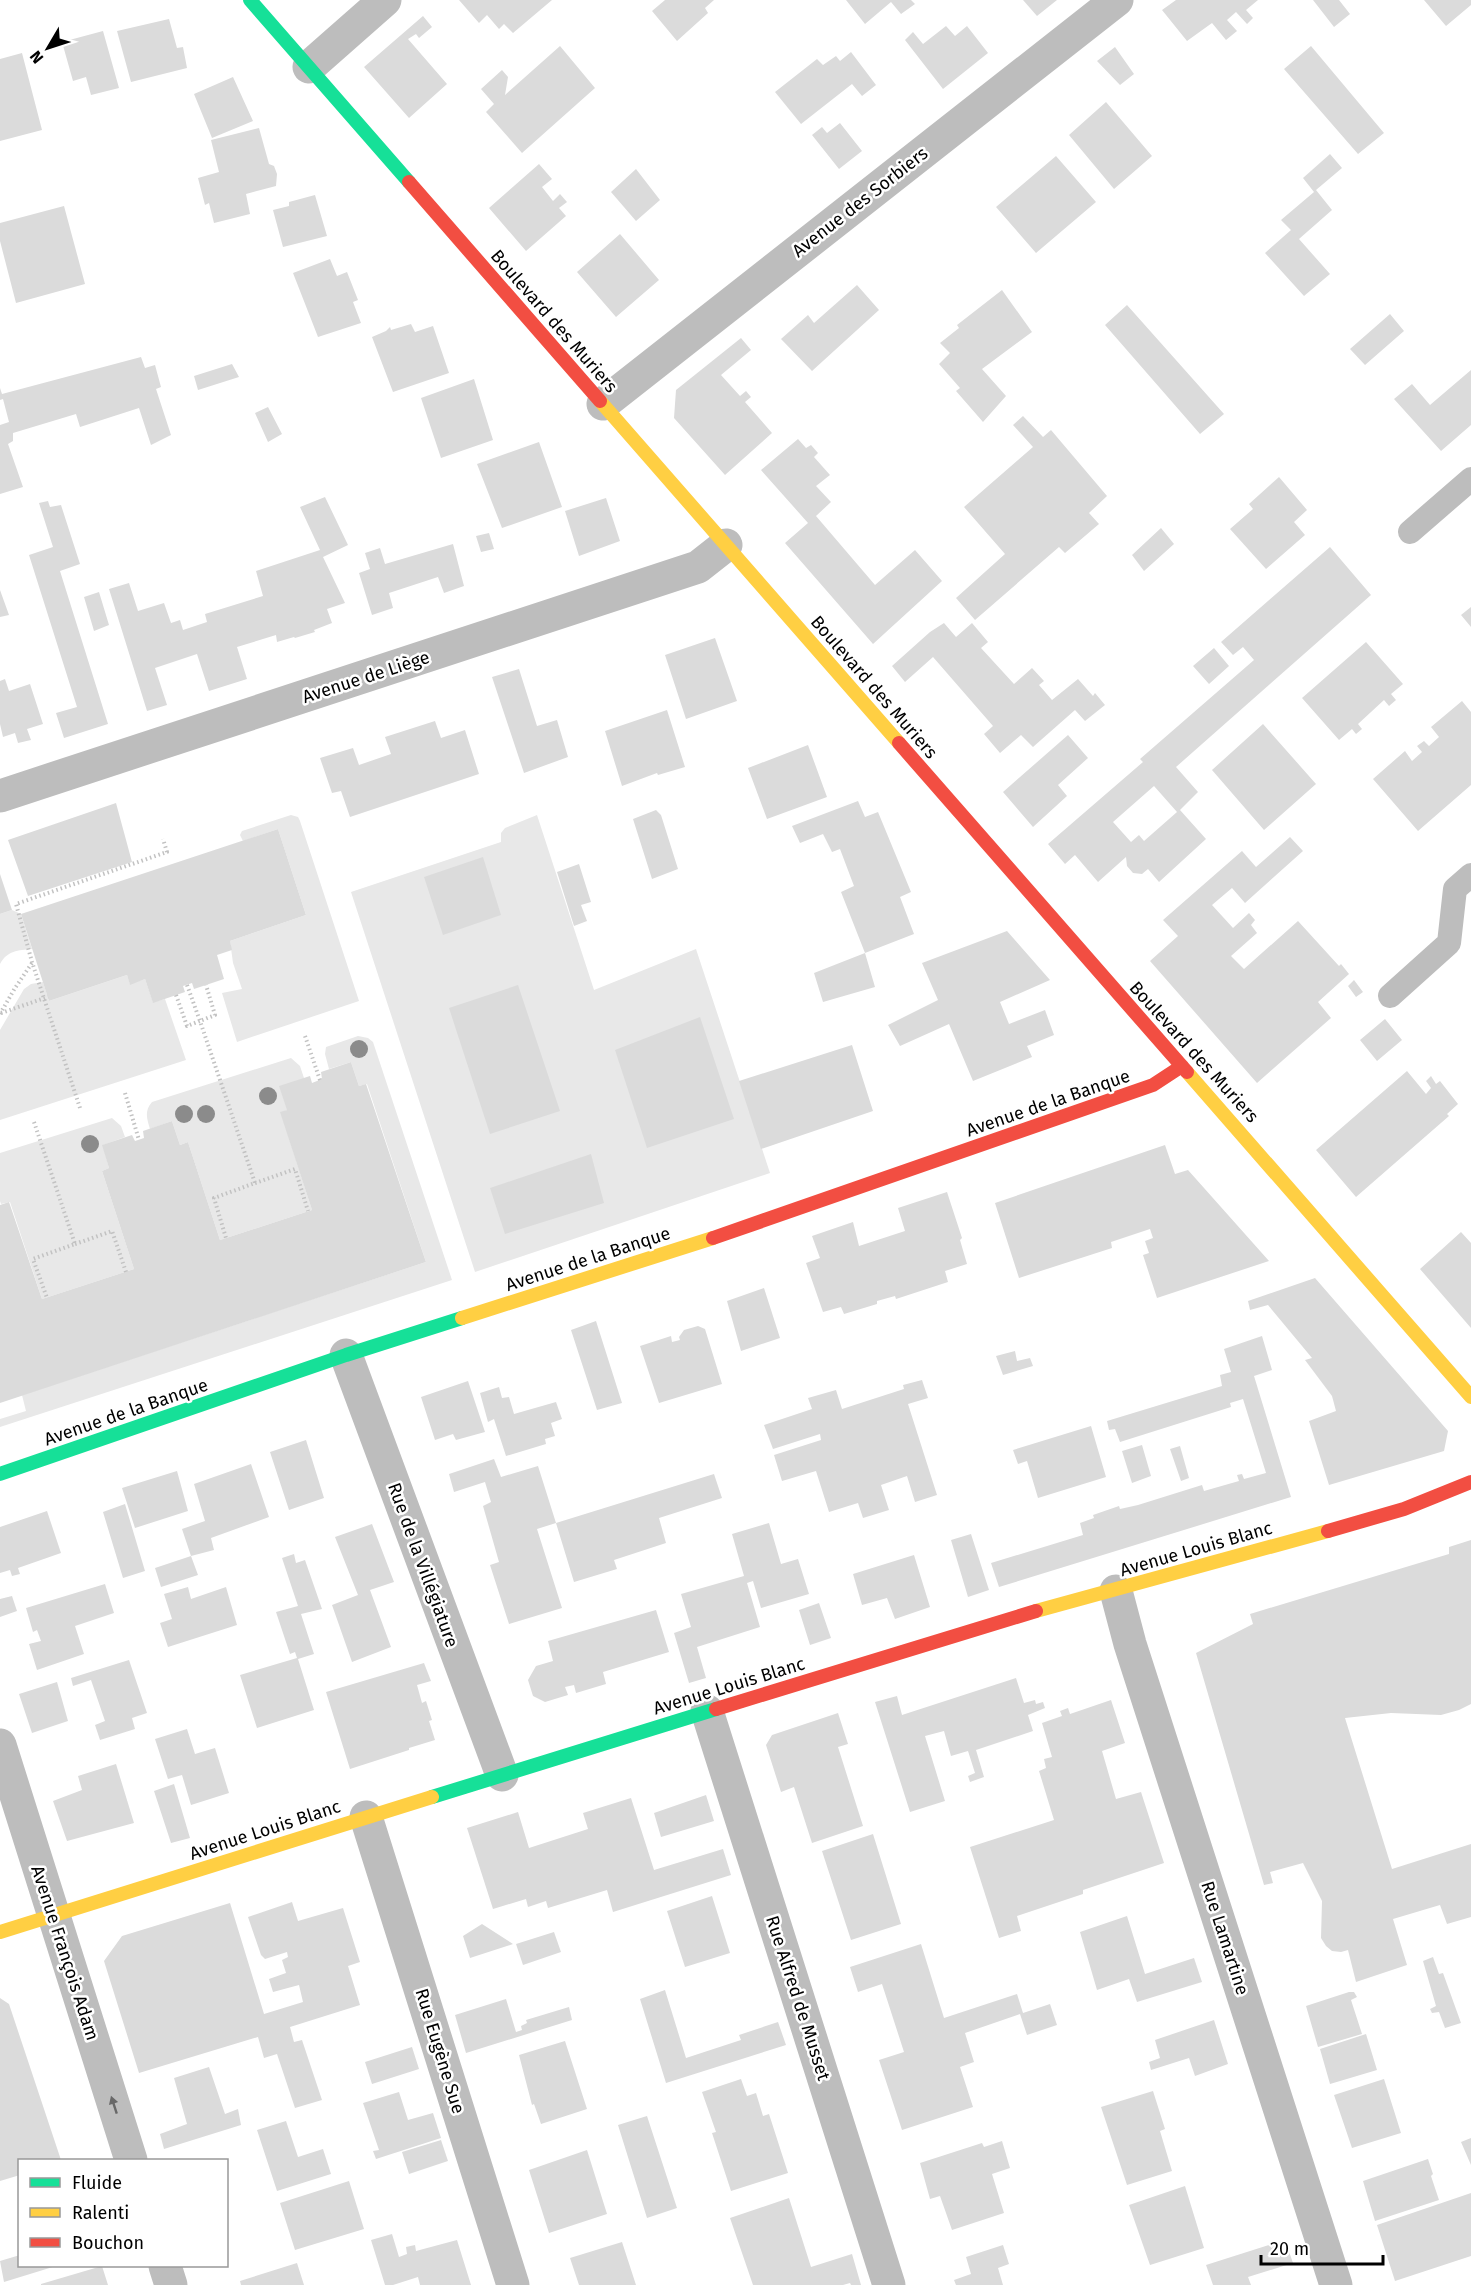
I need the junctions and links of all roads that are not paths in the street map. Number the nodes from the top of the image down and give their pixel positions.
1 (250, 0) edge
2 (385, 0) edge
3 (1109, 2) edge
4 (309, 67) junction
5 (603, 404) junction
6 (1471, 478) edge
7 (1410, 532) dead end
8 (726, 545) junction
9 (0, 796) edge
10 (1471, 875) edge
11 (1390, 996) dead end
12 (1182, 1066) junction
13 (346, 1355) junction
14 (1471, 1396) edge
15 (0, 1474) edge
16 (1471, 1482) edge
17 (1116, 1591) junction
18 (707, 1711) junction
19 (0, 1745) edge
20 (502, 1775) junction
21 (366, 1817) junction
22 (54, 1916) junction
23 (0, 1932) edge
24 (131, 2159) edge
25 (166, 2267) edge
26 (171, 2285) edge
27 (513, 2285) edge
28 (889, 2285) edge
29 (1336, 2285) edge

1 - 4 street, Boulevard des Muriers
2 - 4 street
3 - 5 street, Avenue des Sorbiers
4 - 5 street, Boulevard des Muriers
5 - 8 street, Boulevard des Muriers
6 - 7 lane
8 - 9 street, Avenue de Liège
8 - 12 street, Boulevard des Muriers
10 - 11 lane
12 - 13 street, Avenue de la Banque
12 - 14 street, Boulevard des Muriers
13 - 15 street, Avenue de la Banque
13 - 20 street, Rue de la Villégiature
16 - 17 street, Avenue Louis Blanc
17 - 18 street, Avenue Louis Blanc
17 - 29 street, Rue Lamartine
18 - 20 street, Avenue Louis Blanc
18 - 28 street, Rue Alfred de Musset
19 - 22 street, Avenue François Adam
20 - 21 street, Avenue Louis Blanc
21 - 22 street, Avenue Louis Blanc
21 - 27 street, Rue Eugène Sue
22 - 23 street, Avenue Louis Blanc
24 -> 22 street, Avenue François Adam
25 - 26 street

